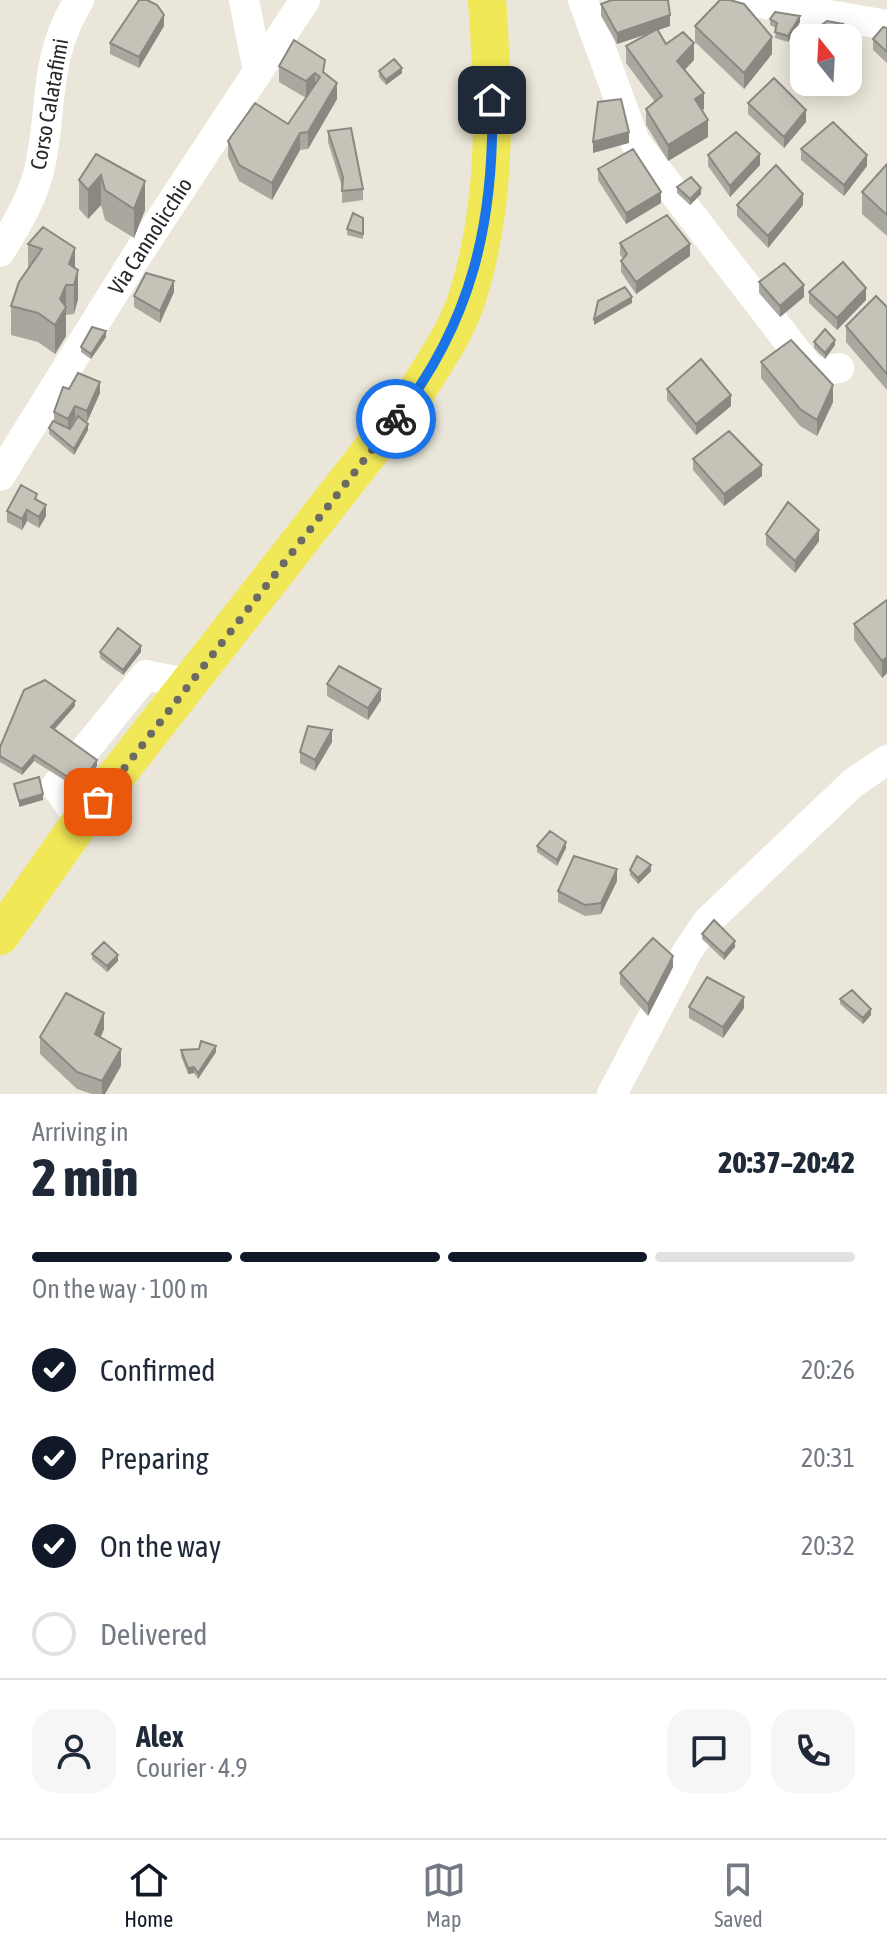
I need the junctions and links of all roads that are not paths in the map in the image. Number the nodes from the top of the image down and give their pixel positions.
1 (79, 0) edge
2 (244, 0) edge
3 (305, 0) edge
4 (487, 0) edge
5 (583, 0) edge
6 (742, 0) edge
7 (887, 25) edge
8 (258, 71) junction
9 (0, 252) edge
10 (839, 368) dead end
11 (0, 476) edge
12 (887, 760) edge
13 (0, 936) edge
14 (612, 1094) edge

1 - 9 street, Corso Calatafimi
2 - 8 street
3 - 8 street, Via Cannolicchio
4 - 13 main road
5 - 10 street
6 - 7 street
8 - 11 street, Via Cannolicchio
12 - 14 street

